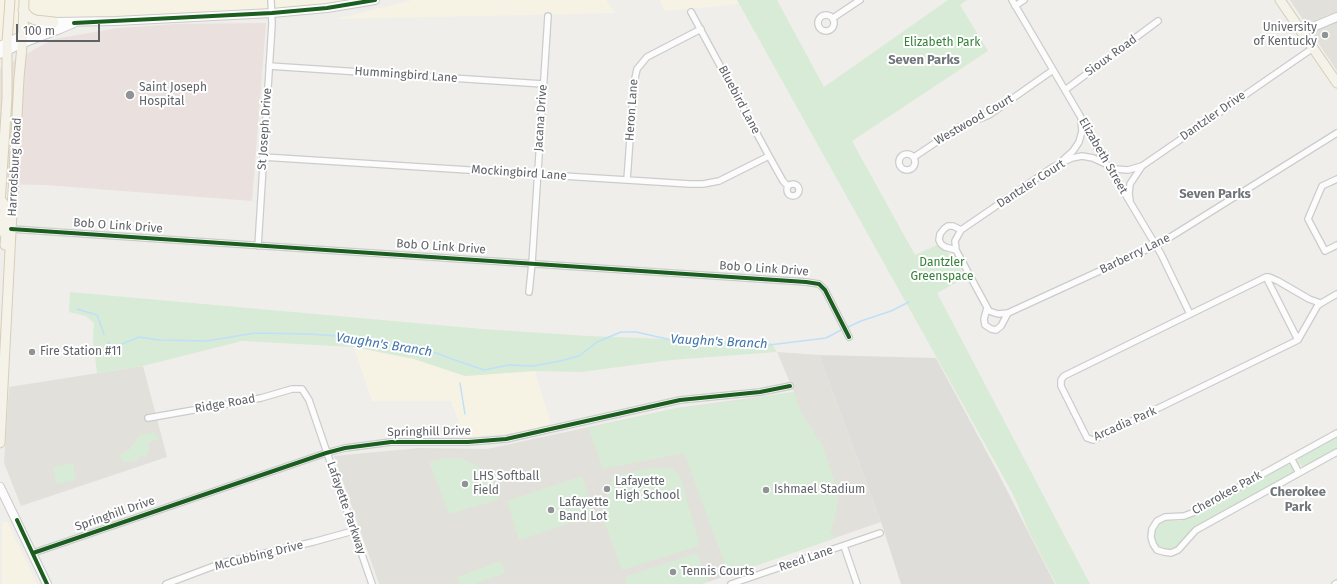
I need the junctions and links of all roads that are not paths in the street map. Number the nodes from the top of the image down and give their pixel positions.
1 (10, 0) edge
2 (24, 0) edge
3 (271, 0) edge
4 (375, 0) edge
5 (860, 0) edge
6 (1012, 0) edge
7 (1024, 0) edge
8 (1280, 0) edge
9 (1015, 6) junction
10 (23, 10) junction
11 (272, 12) junction
12 (692, 12) dead end
13 (548, 16) dead end
14 (1337, 16) edge
15 (833, 18) dead end
16 (54, 22) junction
17 (1158, 22) dead end
18 (74, 23) junction
19 (700, 29) junction
20 (1301, 32) junction
21 (23, 39) junction
22 (4, 48) edge
23 (1313, 48) junction
24 (269, 66) junction
25 (0, 69) edge
26 (1054, 70) junction
27 (7, 78) junction
28 (1337, 83) edge
29 (543, 84) junction
30 (1065, 90) junction
31 (1081, 117) junction
32 (1337, 133) edge
33 (768, 156) junction
34 (263, 157) junction
35 (914, 157) dead end
36 (3, 162) junction
37 (15, 164) junction
38 (1108, 165) junction
39 (1142, 166) junction
40 (1053, 168) junction
41 (538, 174) junction
42 (1337, 178) edge
43 (627, 180) junction
44 (788, 186) dead end
45 (0, 199) edge
46 (0, 205) edge
47 (1132, 206) junction
48 (0, 229) edge
49 (11, 229) junction
50 (961, 230) junction
51 (1337, 245) edge
52 (258, 246) junction
53 (1156, 246) junction
54 (956, 250) junction
55 (10, 259) junction
56 (532, 263) junction
57 (1266, 277) junction
58 (529, 292) dead end
59 (1337, 294) edge
60 (1320, 303) junction
61 (987, 308) junction
62 (1008, 313) junction
63 (1190, 314) junction
64 (849, 337) dead end
65 (1298, 340) junction
66 (2, 373) edge
67 (790, 386) dead end
68 (302, 389) joint
69 (148, 418) dead end
70 (1337, 433) edge
71 (0, 443) edge
72 (1337, 452) edge
73 (326, 453) junction
74 (1291, 458) junction
75 (1299, 473) junction
76 (0, 487) edge
77 (354, 531) junction
78 (880, 533) dead end
79 (844, 546) junction
80 (33, 553) junction
81 (47, 584) edge
82 (166, 584) edge
83 (372, 584) edge
84 (731, 584) edge
85 (857, 584) edge

1 - 22 main road, Harrodsburg Road
2 - 10 main road, Harrodsburg Road
3 - 11 street, St Joseph Drive
4 - 11 main road
5 - 15 street
6 - 9 street, Elizabeth Street
7 - 9 street
8 - 20 main road
9 - 26 street, Elizabeth Street
10 - 16 main road
10 - 21 main road, Harrodsburg Road
11 - 18 main road
11 - 24 street, St Joseph Drive
12 - 19 street, Bluebird Lane
13 - 29 street, Jacana Drive
14 - 20 main road
16 - 18 main road
16 - 21 main road
17 - 30 street, Sioux Road
18 - 21 main road
19 - 33 street, Bluebird Lane
19 - 43 street, Heron Lane
20 - 23 main road
21 - 22 main road
21 - 37 main road, Harrodsburg Road
22 - 27 main road, Harrodsburg Road
23 - 28 main road
23 - 39 street, Dantzler Drive
24 - 29 street, Hummingbird Lane
24 - 34 street, St Joseph Drive
25 - 27 main road
26 - 30 street, Elizabeth Street
26 - 35 street, Westwood Court
27 - 36 main road, Harrodsburg Road
29 - 41 street, Jacana Drive
30 - 31 street, Elizabeth Street
31 - 38 street, Elizabeth Street
31 - 40 street
32 - 53 street, Barberry Lane
33 - 43 street, Mockingbird Lane
33 - 44 street, Bluebird Lane
34 - 41 street, Mockingbird Lane
34 - 52 street, St Joseph Drive
36 - 37 street
36 - 45 main road, Harrodsburg Road
37 - 49 main road, Harrodsburg Road
38 - 39 street, Dantzler Drive
38 - 40 street, Dantzler Court
38 - 47 street, Elizabeth Street
39 - 47 street
40 - 50 street, Dantzler Court
41 - 43 street, Mockingbird Lane
41 - 56 street, Jacana Drive
42 - 51 street
45 - 46 main road, Harrodsburg Road
45 - 49 main road
47 - 53 street, Elizabeth Street
48 - 55 main road
49 - 52 street, Bob O Link Drive
49 - 55 main road, Harrodsburg Road
50 - 54 street
50 - 54 street
52 - 56 street, Bob O Link Drive
53 - 62 street, Barberry Lane
53 - 63 street, Elizabeth Street
54 - 61 street
55 - 66 main road, Harrodsburg Road
56 - 58 street, Jacana Drive
56 - 64 street, Bob O Link Drive
57 - 60 street
57 - 63 street, Arcadia Park
57 - 65 street
59 - 60 street
60 - 65 street
61 - 62 street
61 - 62 street
63 - 65 street, Arcadia Park
66 - 71 main road, Harrodsburg Road
67 - 73 street, Springhill Drive
68 - 69 street, Ridge Road
68 - 73 street, Lafayette Parkway
70 - 74 street, Cherokee Park
72 - 75 street, Cherokee Park
73 - 77 street, Lafayette Parkway
73 - 80 street, Springhill Drive
74 - 75 street
74 - 75 street, Cherokee Park
76 - 80 main road
77 - 82 street, McCubbing Drive
77 - 83 street, Lafayette Parkway
78 - 79 street, Reed Lane
79 - 84 street, Reed Lane
79 - 85 street
80 - 81 main road

